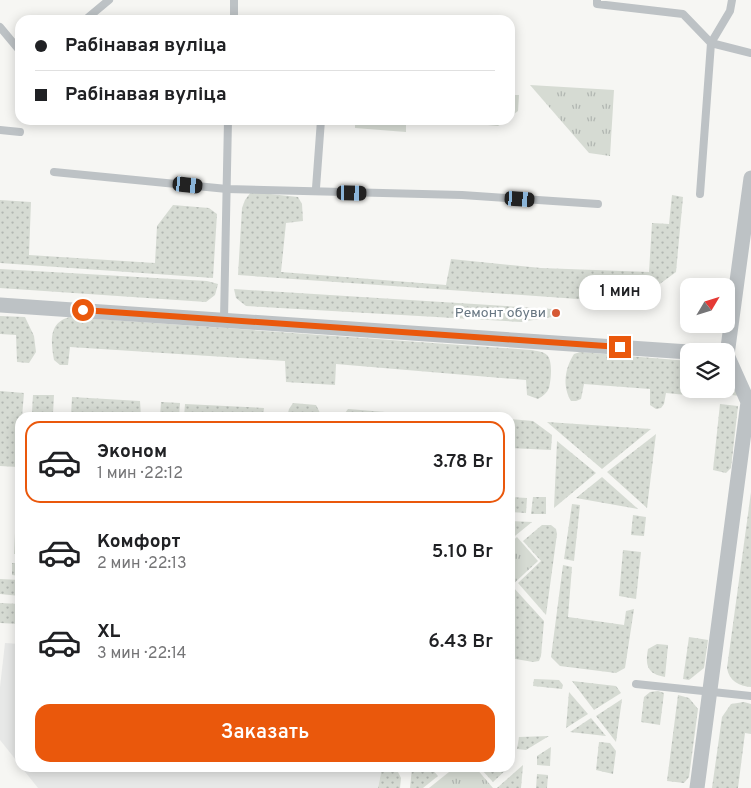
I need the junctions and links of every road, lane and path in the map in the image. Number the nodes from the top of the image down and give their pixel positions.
1 (109, 0) edge
2 (234, 0) edge
3 (597, 0) edge
4 (732, 0) edge
5 (91, 15) edge
6 (234, 15) edge
7 (0, 27) edge
8 (711, 44) junction
9 (15, 45) edge
10 (751, 53) edge
11 (228, 125) edge
12 (321, 125) edge
13 (0, 130) edge
14 (20, 132) dead end
15 (54, 172) dead end
16 (751, 178) edge
17 (316, 188) dead end
18 (227, 189) junction
19 (700, 194) dead end
20 (598, 204) dead end
21 (0, 305) edge
22 (224, 319) junction
23 (728, 343) edge
24 (680, 351) edge
25 (735, 374) edge
26 (636, 684) dead end
27 (709, 691) junction
28 (751, 696) edge
29 (697, 788) edge

1 - 5 lane
2 - 6 lane
3 - 8 lane
4 - 8 lane
7 - 9 lane
8 - 10 lane
8 - 19 lane
11 - 18 lane
12 - 17 lane
13 - 14 lane
15 - 18 lane
16 - 23 street
18 - 20 lane
18 - 22 lane
21 - 22 street
22 - 24 street
25 - 27 street
26 - 27 lane
27 - 28 lane
27 - 29 street

